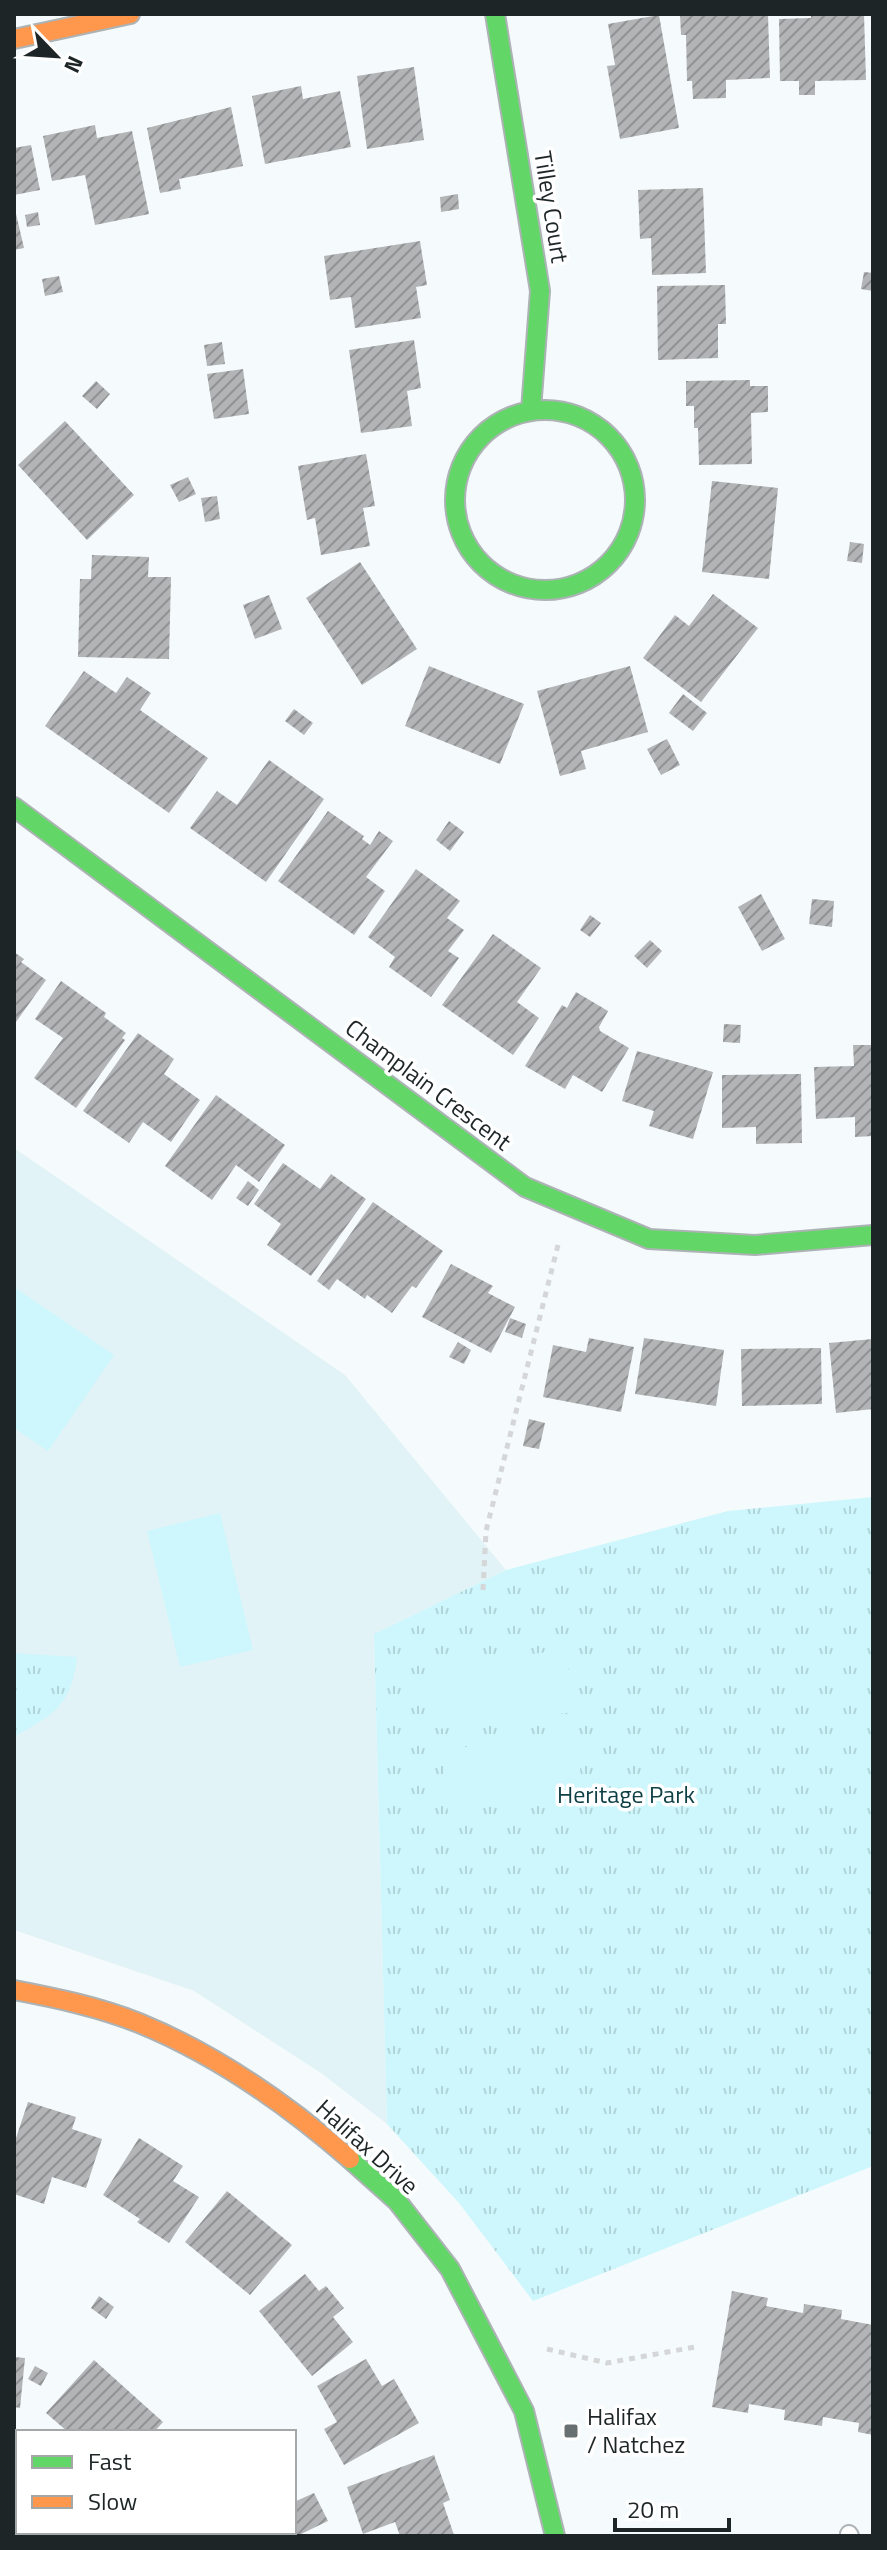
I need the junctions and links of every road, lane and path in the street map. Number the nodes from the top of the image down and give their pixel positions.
1 (130, 14) edge
2 (495, 14) edge
3 (14, 39) edge
4 (531, 410) junction
5 (14, 807) edge
6 (568, 1205) junction
7 (873, 1235) edge
8 (483, 1590) dead end
9 (14, 1990) edge
10 (695, 2347) dead end
11 (547, 2349) dead end
12 (555, 2536) edge

1 - 3 street
2 - 4 street, Tilley Court
4 - 4 street
5 - 6 street, Champlain Crescent
6 - 7 street, Champlain Crescent
6 - 8 path
9 - 12 street, Halifax Drive
10 - 11 path

